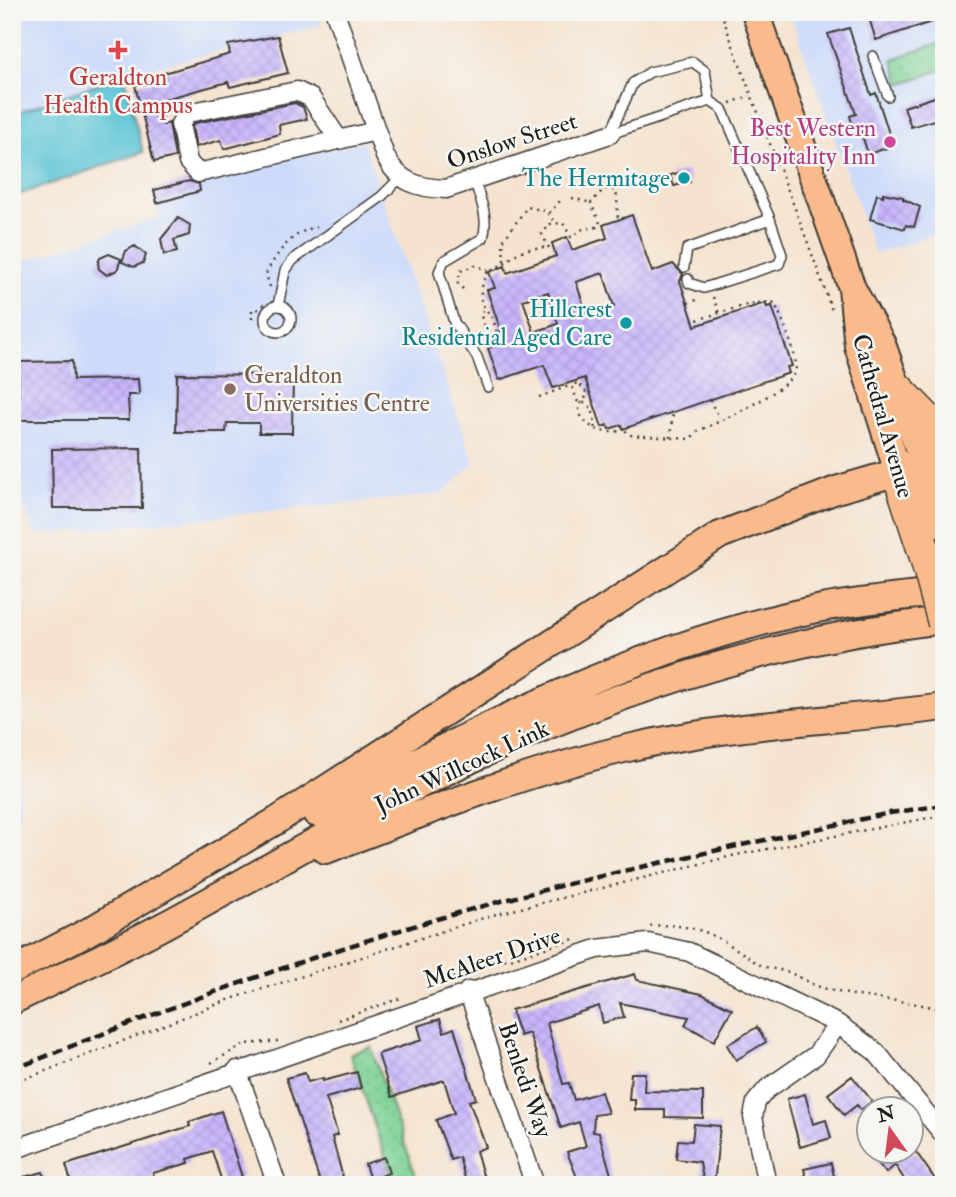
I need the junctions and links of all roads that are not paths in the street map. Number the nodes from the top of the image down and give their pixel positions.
1 (335, 12) edge
2 (755, 12) edge
3 (873, 56) dead end
4 (888, 96) dead end
5 (710, 101) junction
6 (376, 131) junction
7 (610, 134) junction
8 (339, 140) junction
9 (401, 177) junction
10 (474, 180) junction
11 (770, 219) junction
12 (684, 267) dead end
13 (688, 279) dead end
14 (852, 288) junction
15 (278, 306) dead end
16 (488, 387) dead end
17 (898, 389) junction
18 (886, 435) junction
19 (944, 437) edge
20 (922, 464) edge
21 (835, 490) junction
22 (944, 522) edge
23 (944, 592) edge
24 (944, 622) edge
25 (944, 707) edge
26 (892, 714) junction
27 (944, 730) edge
28 (163, 926) junction
29 (86, 933) junction
30 (12, 971) edge
31 (468, 991) junction
32 (12, 1001) edge
33 (838, 1024) junction
34 (237, 1070) junction
35 (944, 1135) edge
36 (12, 1150) edge
37 (277, 1185) edge
38 (535, 1185) edge
39 (766, 1185) edge

1 - 6 street
2 - 14 main road, Cathedral Avenue
3 - 4 lane
5 - 7 lane
5 - 7 lane
5 - 11 lane
6 - 8 street
6 - 9 street
7 - 10 street, Onslow Street
8 - 8 street
9 - 10 street, Onslow Street
9 - 15 lane
10 - 16 lane
11 - 12 lane
11 - 13 lane
14 - 17 main road, Cathedral Avenue
14 - 18 main road, Cathedral Avenue
17 - 19 highway
17 - 20 main road, Cathedral Avenue
18 - 20 main road, Cathedral Avenue
18 - 21 main road
20 - 21 main road
20 - 22 highway
20 - 24 highway, Cathedral Avenue, bridge
21 - 29 main road
23 - 29 main road, John Willcock Link
24 - 28 main road, John Willcock Link
25 - 26 main road
26 - 27 main road
26 - 28 main road
28 - 32 main road, John Willcock Link
29 - 30 main road, John Willcock Link
31 - 33 street, McAleer Drive
31 - 34 street, McAleer Drive
31 - 38 street, Benledi Way
33 - 35 street, McAleer Drive
33 - 39 street
34 - 36 street, McAleer Drive
34 - 37 street

